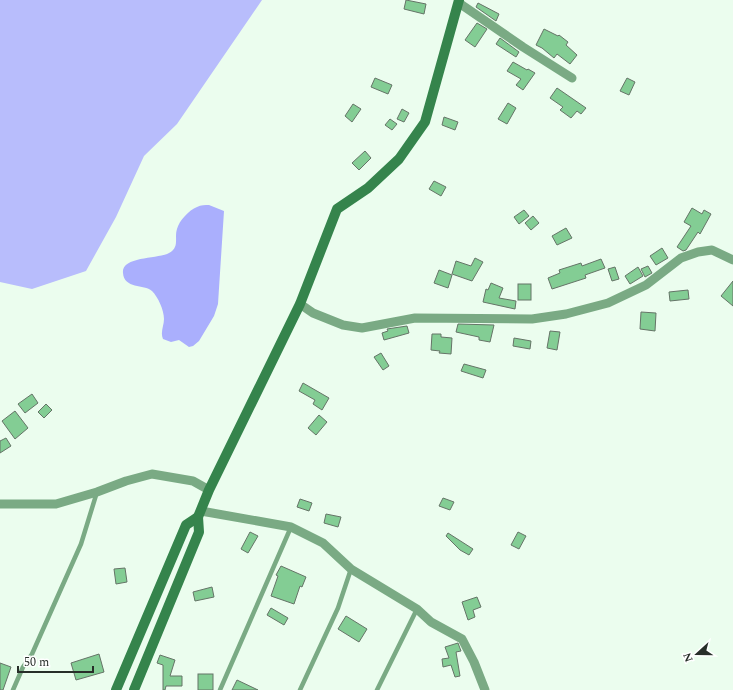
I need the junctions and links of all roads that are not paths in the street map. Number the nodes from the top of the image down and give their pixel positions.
1 (459, 1) edge
2 (572, 78) dead end
3 (733, 260) edge
4 (300, 304) junction
5 (209, 490) junction
6 (97, 492) junction
7 (0, 504) edge
8 (200, 514) junction
9 (291, 526) junction
10 (351, 569) junction
11 (417, 609) junction
12 (13, 690) edge
13 (116, 690) edge
14 (134, 690) edge
15 (220, 690) edge
16 (300, 690) edge
17 (377, 690) edge
18 (485, 690) edge

1 - 2 street
1 - 4 main road
3 - 4 street
4 - 5 main road
5 - 6 street
5 - 8 main road
6 - 7 street
6 - 12 lane
8 - 9 street
8 - 13 main road
8 - 14 main road
9 - 10 street
9 - 15 lane
10 - 11 street
10 - 16 lane
11 - 17 lane
11 - 18 street

